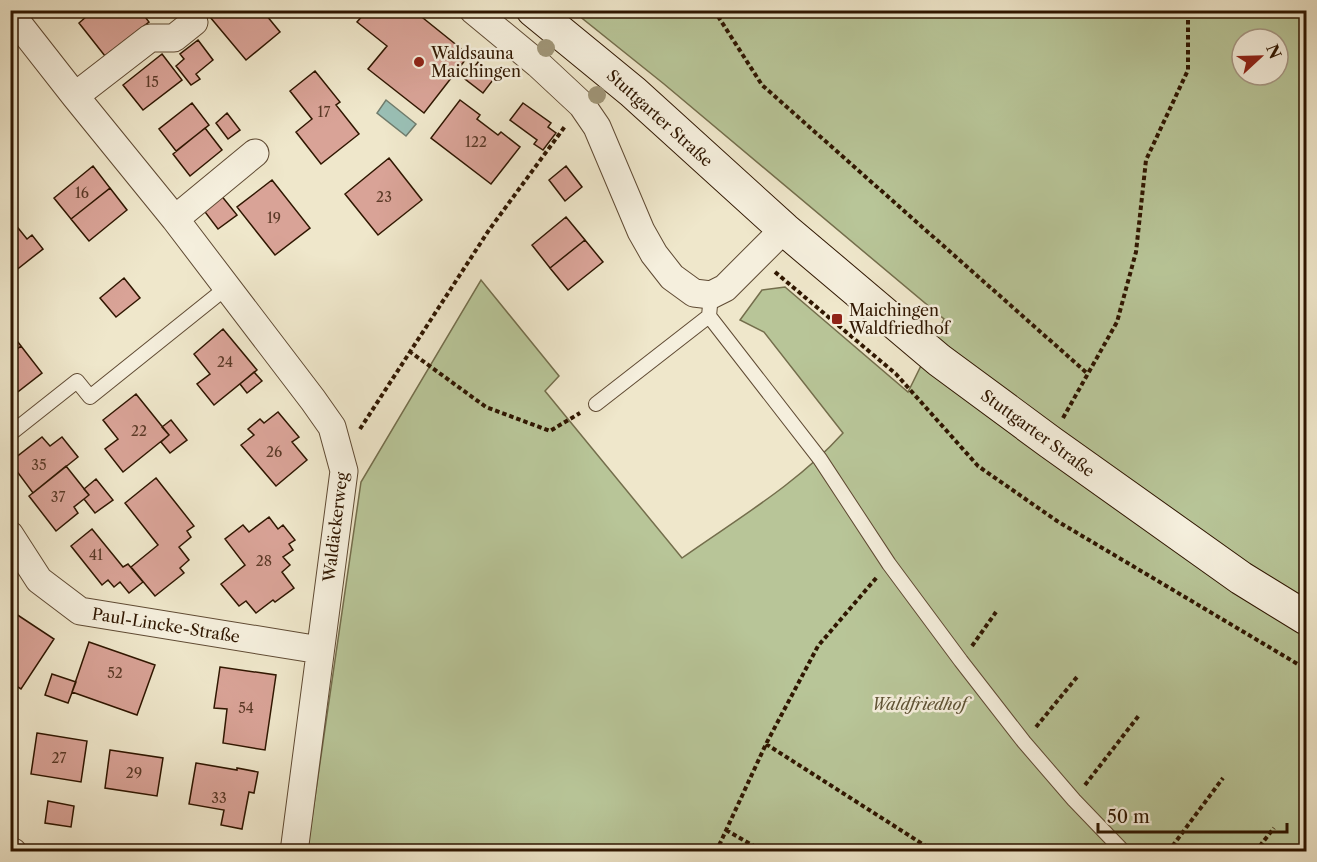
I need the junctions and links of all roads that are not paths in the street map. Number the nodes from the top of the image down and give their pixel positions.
1 (473, 10) edge
2 (533, 10) edge
3 (10, 13) edge
4 (194, 22) dead end
5 (75, 96) junction
6 (255, 153) dead end
7 (175, 219) junction
8 (784, 229) junction
9 (226, 288) junction
10 (710, 306) junction
11 (596, 404) road end
12 (10, 434) edge
13 (10, 535) edge
14 (1306, 618) edge
15 (320, 650) junction
16 (294, 852) edge
17 (1124, 852) edge

1 - 10 street
2 - 8 main road, Stuttgarter Straße
3 - 5 street, Waldäckerweg
4 - 5 street
5 - 7 street, Waldäckerweg
6 - 7 street
7 - 9 street, Waldäckerweg
8 - 10 street
8 - 14 main road, Stuttgarter Straße
9 - 12 lane
9 - 15 street, Waldäckerweg
10 - 11 lane
10 - 17 lane
13 - 15 street, Paul-Lincke-Straße
15 - 16 street, Waldäckerweg

